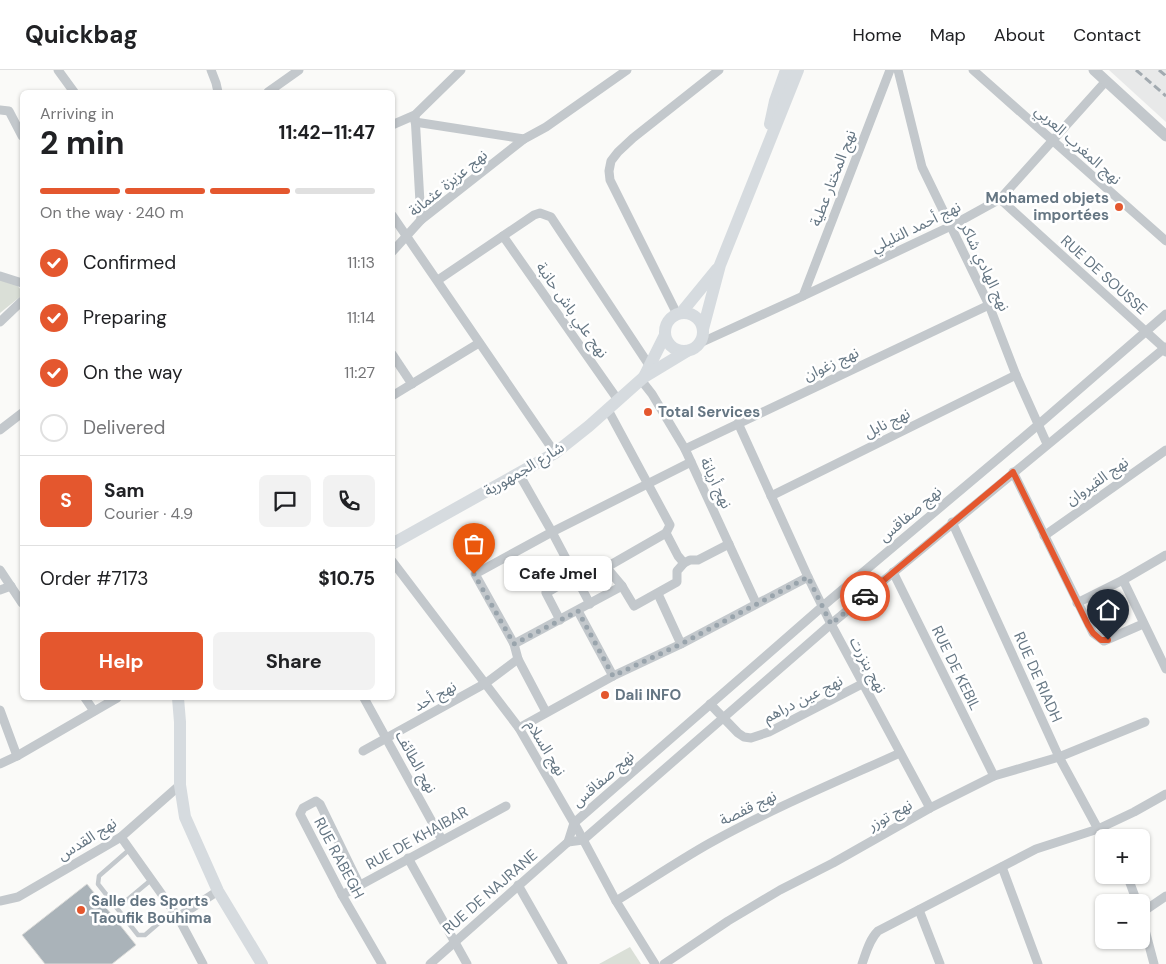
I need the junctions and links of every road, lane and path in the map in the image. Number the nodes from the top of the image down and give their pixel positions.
1 (58, 70) edge
2 (211, 70) edge
3 (299, 70) edge
4 (461, 70) edge
5 (627, 70) edge
6 (719, 70) edge
7 (786, 70) edge
8 (798, 70) edge
9 (890, 70) edge
10 (898, 70) edge
11 (973, 70) edge
12 (1094, 70) edge
13 (1106, 81) junction
14 (73, 90) edge
15 (218, 90) edge
16 (271, 90) edge
17 (0, 110) edge
18 (415, 119) junction
19 (395, 124) edge
20 (20, 132) edge
21 (1166, 136) edge
22 (524, 139) junction
23 (1053, 141) junction
24 (760, 165) junction
25 (1000, 199) junction
26 (395, 219) edge
27 (421, 220) junction
28 (951, 226) junction
29 (407, 235) junction
30 (503, 236) junction
31 (1166, 241) edge
32 (395, 249) edge
33 (720, 265) junction
34 (0, 276) edge
35 (438, 280) junction
36 (20, 282) edge
37 (803, 296) junction
38 (20, 303) edge
39 (988, 305) junction
40 (679, 313) junction
41 (1166, 314) edge
42 (0, 322) edge
43 (703, 329) junction
44 (1145, 331) junction
45 (665, 336) junction
46 (479, 343) junction
47 (700, 343) junction
48 (1165, 349) edge
49 (687, 351) junction
50 (395, 358) edge
51 (650, 365) junction
52 (1016, 375) junction
53 (642, 379) junction
54 (412, 384) junction
55 (395, 394) edge
56 (618, 400) junction
57 (608, 410) junction
58 (20, 415) edge
59 (738, 423) junction
60 (1038, 425) junction
61 (0, 430) edge
62 (1047, 444) junction
63 (685, 449) junction
64 (1166, 450) edge
65 (555, 453) junction
66 (691, 462) junction
67 (1013, 472) junction
68 (519, 474) junction
69 (648, 484) junction
70 (771, 496) junction
71 (952, 522) junction
72 (552, 532) junction
73 (666, 533) junction
74 (1044, 536) junction
75 (395, 542) edge
76 (729, 544) junction
77 (1166, 555) edge
78 (684, 563) junction
79 (395, 565) edge
80 (606, 567) junction
81 (0, 570) edge
82 (894, 572) junction
83 (808, 577) junction
84 (577, 579) junction
85 (1123, 580) junction
86 (11, 586) junction
87 (622, 586) junction
88 (0, 590) edge
89 (658, 594) junction
90 (20, 597) edge
91 (756, 603) junction
92 (1077, 603) junction
93 (590, 604) junction
94 (823, 606) junction
95 (578, 611) junction
96 (560, 620) junction
97 (831, 624) junction
98 (1143, 624) junction
99 (514, 644) junction
100 (681, 644) junction
101 (518, 659) junction
102 (1166, 669) edge
103 (613, 676) junction
104 (486, 683) junction
105 (862, 684) junction
106 (86, 700) edge
107 (114, 700) edge
108 (179, 700) edge
109 (365, 700) edge
110 (710, 704) junction
111 (0, 710) edge
112 (94, 712) junction
113 (546, 712) junction
114 (723, 718) junction
115 (1145, 722) dead end
116 (519, 728) junction
117 (387, 738) junction
118 (363, 751) dead end
119 (900, 753) junction
120 (17, 756) junction
121 (1059, 757) junction
122 (0, 764) edge
123 (994, 776) junction
124 (180, 784) junction
125 (1166, 794) edge
126 (506, 806) dead end
127 (930, 808) junction
128 (574, 822) junction
129 (1098, 828) junction
130 (121, 836) junction
131 (442, 840) junction
132 (583, 840) junction
133 (568, 842) junction
134 (130, 849) junction
135 (408, 858) junction
136 (1002, 867) junction
137 (152, 879) junction
138 (518, 885) junction
139 (360, 886) junction
140 (218, 891) junction
141 (342, 895) junction
142 (1166, 896) edge
143 (616, 901) junction
144 (0, 902) edge
145 (121, 905) dead end
146 (1150, 908) edge
147 (918, 910) junction
148 (176, 913) junction
149 (454, 942) junction
150 (1150, 949) edge
151 (203, 964) edge
152 (262, 964) edge
153 (382, 964) edge
154 (430, 964) edge
155 (467, 964) edge
156 (563, 964) edge
157 (655, 964) edge
158 (664, 964) edge
159 (862, 964) edge
160 (940, 964) edge
161 (1038, 964) edge
162 (1154, 964) edge

1 - 14 street
2 - 15 street
3 - 16 street
4 - 18 street
5 - 22 street, نهج عزيزة عثمانة
6 - 40 street
7 - 24 main road
8 - 24 main road
9 - 37 street, نهج المختار عطية
10 - 28 street, نهج الهادي شاكر
11 - 23 street, نهج المغرب العربي
12 - 13 street
13 - 21 street
13 - 23 street, نهج أحمد التليلي
17 - 20 street
18 - 19 street
18 - 22 street
18 - 27 street
22 - 27 street, نهج عزيزة عثمانة
23 - 25 street, نهج أحمد التليلي
23 - 31 street, نهج المغرب العربي
24 - 33 main road
25 - 28 street, نهج أحمد التليلي
25 - 44 street, RUE DE SOUSSE
26 - 29 street
27 - 29 street, نهج عزيزة عثمانة
28 - 37 street, نهج أحمد التليلي
28 - 39 street, نهج الهادي شاكر
29 - 32 street, نهج عزيزة عثمانة
29 - 35 street
30 - 35 street
30 - 51 street
30 - 56 street, نهج علي باش حانبة
33 - 40 main road
33 - 43 main road
34 - 36 street
35 - 46 street
37 - 47 street, نهج أحمد التليلي
38 - 42 street
39 - 52 street, نهج الهادي شاكر
39 - 59 street, نهج زغوان
40 - 43 main road
40 - 45 main road
41 - 44 street, نهج صفاقس
43 - 47 main road
44 - 48 street, RUE DE SOUSSE
44 - 60 street, نهج صفاقس
45 - 49 main road
45 - 51 main road
46 - 54 street
46 - 65 street
47 - 49 main road
48 - 62 street
49 - 53 main road
50 - 54 street
51 - 53 main road
52 - 60 street, نهج الهادي شاكر
52 - 70 street, نهج نابل
53 - 56 main road, شارع الجمهورية
53 - 63 street, نهج أريانة
54 - 55 street
56 - 57 main road, شارع الجمهورية
57 - 65 main road, شارع الجمهورية
57 - 69 street
58 - 61 street
59 - 63 street, نهج زغوان
59 - 70 street, نهج بنزرت
60 - 62 street, نهج الهادي شاكر
60 - 94 street, نهج صفاقس
62 - 67 street
63 - 66 street, نهج أريانة
64 - 74 street, نهج القيروان
65 - 68 main road, شارع الجمهورية
66 - 69 street
66 - 76 street, نهج أريانة
67 - 71 street
67 - 74 street
68 - 72 street
68 - 75 main road, شارع الجمهورية
69 - 72 street
69 - 73 street
70 - 83 street, نهج بنزرت
71 - 82 street
71 - 121 street, RUE DE RIADH
72 - 84 street
72 - 99 street
73 - 78 street
73 - 80 street
74 - 92 street
76 - 78 street
76 - 91 street, نهج أريانة
77 - 85 street
78 - 89 street
79 - 104 street, نهج السلام
80 - 84 street
80 - 87 street
81 - 86 street
82 - 97 street
82 - 123 street, RUE DE KEBIL
83 - 91 street
83 - 94 street, نهج بنزرت
84 - 93 street
84 - 96 street
85 - 92 street
85 - 98 street
86 - 88 street
86 - 90 street
87 - 89 street
87 - 93 street
89 - 100 street
91 - 100 street
92 - 98 street
93 - 95 street
94 - 97 street, نهج بنزرت
94 - 110 street, نهج صفاقس
95 - 96 street
95 - 103 street
96 - 99 street
97 - 105 street, نهج بنزرت
97 - 114 street
98 - 102 street
99 - 101 street
100 - 103 street
101 - 104 street, نهج أحد
101 - 113 street
103 - 113 street
104 - 116 street, نهج السلام
104 - 117 street, نهج أحد
105 - 114 street, نهج عين دراهم
105 - 119 street, نهج بنزرت
106 - 112 street
107 - 112 street
108 - 124 main road
109 - 117 street, نهج الطائف
110 - 114 street, نهج عين دراهم
110 - 128 street, نهج صفاقس
111 - 120 street
112 - 120 street
113 - 116 street
114 - 132 street
115 - 121 street, نهج توزر
116 - 128 street, نهج السلام
117 - 118 street, نهج أحد
117 - 131 street, نهج الطائف
119 - 127 street, نهج بنزرت
119 - 143 street, نهج قفصة
120 - 122 street
121 - 123 street, نهج توزر
121 - 129 street, RUE DE RIADH
123 - 127 street, نهج توزر
124 - 130 street, نهج القدس
124 - 140 main road
125 - 129 street
126 - 131 street, RUE DE KHAIBAR
127 - 158 street, نهج توزر
128 - 132 street, نهج السلام
128 - 133 street, نهج صفاقس
129 - 136 street
130 - 134 street
130 - 144 street, نهج القدس
131 - 135 street, RUE DE KHAIBAR
132 - 133 street
132 - 143 street, نهج السلام
133 - 138 street, RUE DE NAJRANE
134 - 137 street
134 - 148 lane
135 - 139 street, RUE DE KHAIBAR
135 - 149 street
136 - 147 street
136 - 161 street
137 - 145 lane
137 - 148 street
138 - 149 street, RUE DE NAJRANE
138 - 156 street
139 - 141 street, RUE DE KHAIBAR
139 - 141 street, RUE RABEGH
140 - 148 street
140 - 152 main road
141 - 153 street, RUE RABEGH
142 - 146 street
143 - 157 street, نهج السلام
147 - 159 street
147 - 160 street
148 - 151 street
149 - 154 street, RUE DE NAJRANE
149 - 155 street
150 - 162 street

